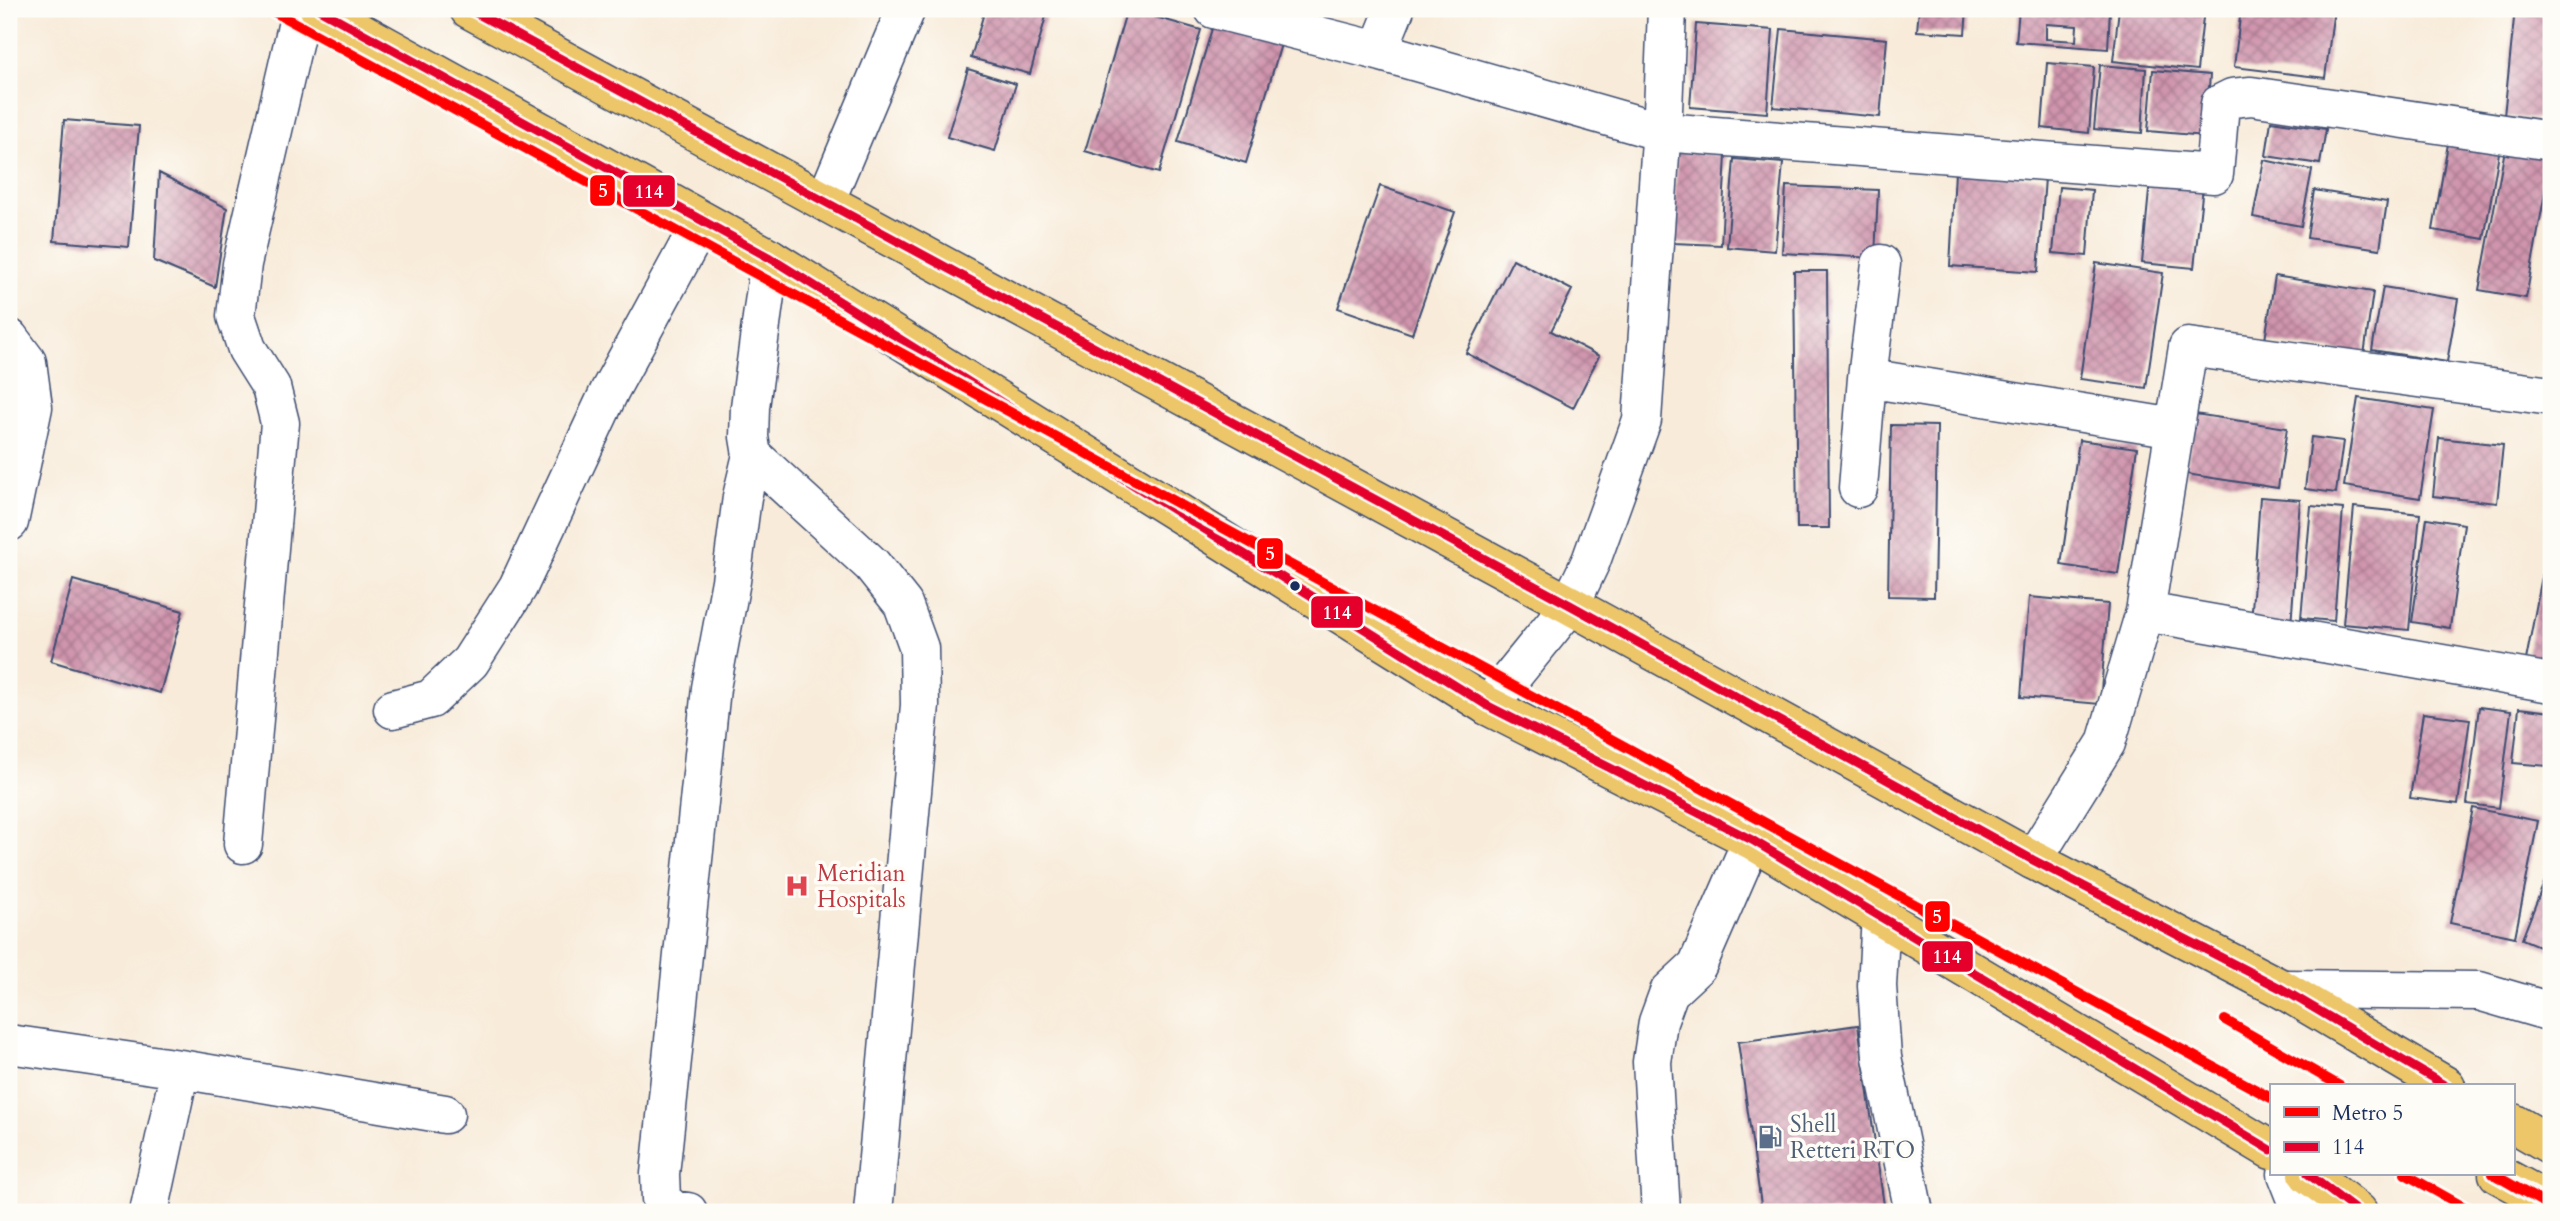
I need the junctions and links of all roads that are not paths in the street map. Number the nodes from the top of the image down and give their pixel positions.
1 (301, 9) edge
2 (319, 9) edge
3 (469, 9) edge
4 (906, 9) edge
5 (1213, 9) edge
6 (1395, 9) edge
7 (1667, 9) edge
8 (1378, 51) junction
9 (1662, 132) junction
10 (2551, 141) edge
11 (825, 202) junction
12 (702, 221) junction
13 (770, 258) junction
14 (1881, 264) dead end
15 (9, 338) edge
16 (1867, 379) junction
17 (2551, 396) edge
18 (2175, 428) junction
19 (752, 455) junction
20 (1858, 488) dead end
21 (9, 522) edge
22 (1570, 605) junction
23 (2145, 612) junction
24 (2551, 683) edge
25 (1488, 706) junction
26 (393, 709) dead end
27 (1752, 840) junction
28 (243, 844) dead end
29 (2033, 860) junction
30 (1881, 915) junction
31 (2282, 989) junction
32 (2551, 1012) edge
33 (9, 1044) edge
34 (180, 1069) junction
35 (2443, 1084) edge
36 (445, 1114) dead end
37 (2514, 1124) edge
38 (2551, 1144) edge
39 (2270, 1149) edge
40 (2288, 1176) edge
41 (2311, 1176) edge
42 (2502, 1176) edge
43 (2551, 1203) edge
44 (149, 1212) edge
45 (688, 1212) edge
46 (873, 1212) edge
47 (1661, 1212) edge
48 (1914, 1212) edge
49 (2302, 1212) edge
50 (2358, 1212) edge

1 - 28 street
2 - 12 main road
3 - 11 main road
4 - 11 street
5 - 8 street
6 - 8 street
7 - 9 street
8 - 9 street
9 - 10 street
9 - 22 street
11 - 22 main road
12 - 13 main road
12 - 26 street
13 - 19 street
13 - 25 main road
14 - 16 street
15 - 21 street
16 - 18 street
16 - 20 street
17 - 18 street
18 - 23 street
19 - 45 street
19 - 46 street
22 - 25 street
22 - 29 main road
23 - 24 street
23 - 29 street
25 - 27 main road
27 - 30 main road
27 - 47 street
29 - 31 main road
30 - 39 main road
30 - 48 street
31 - 32 street
31 - 35 main road
33 - 34 street
34 - 36 street
34 - 44 street
37 - 38 main road
40 - 49 street
41 - 50 main road
42 - 43 main road

